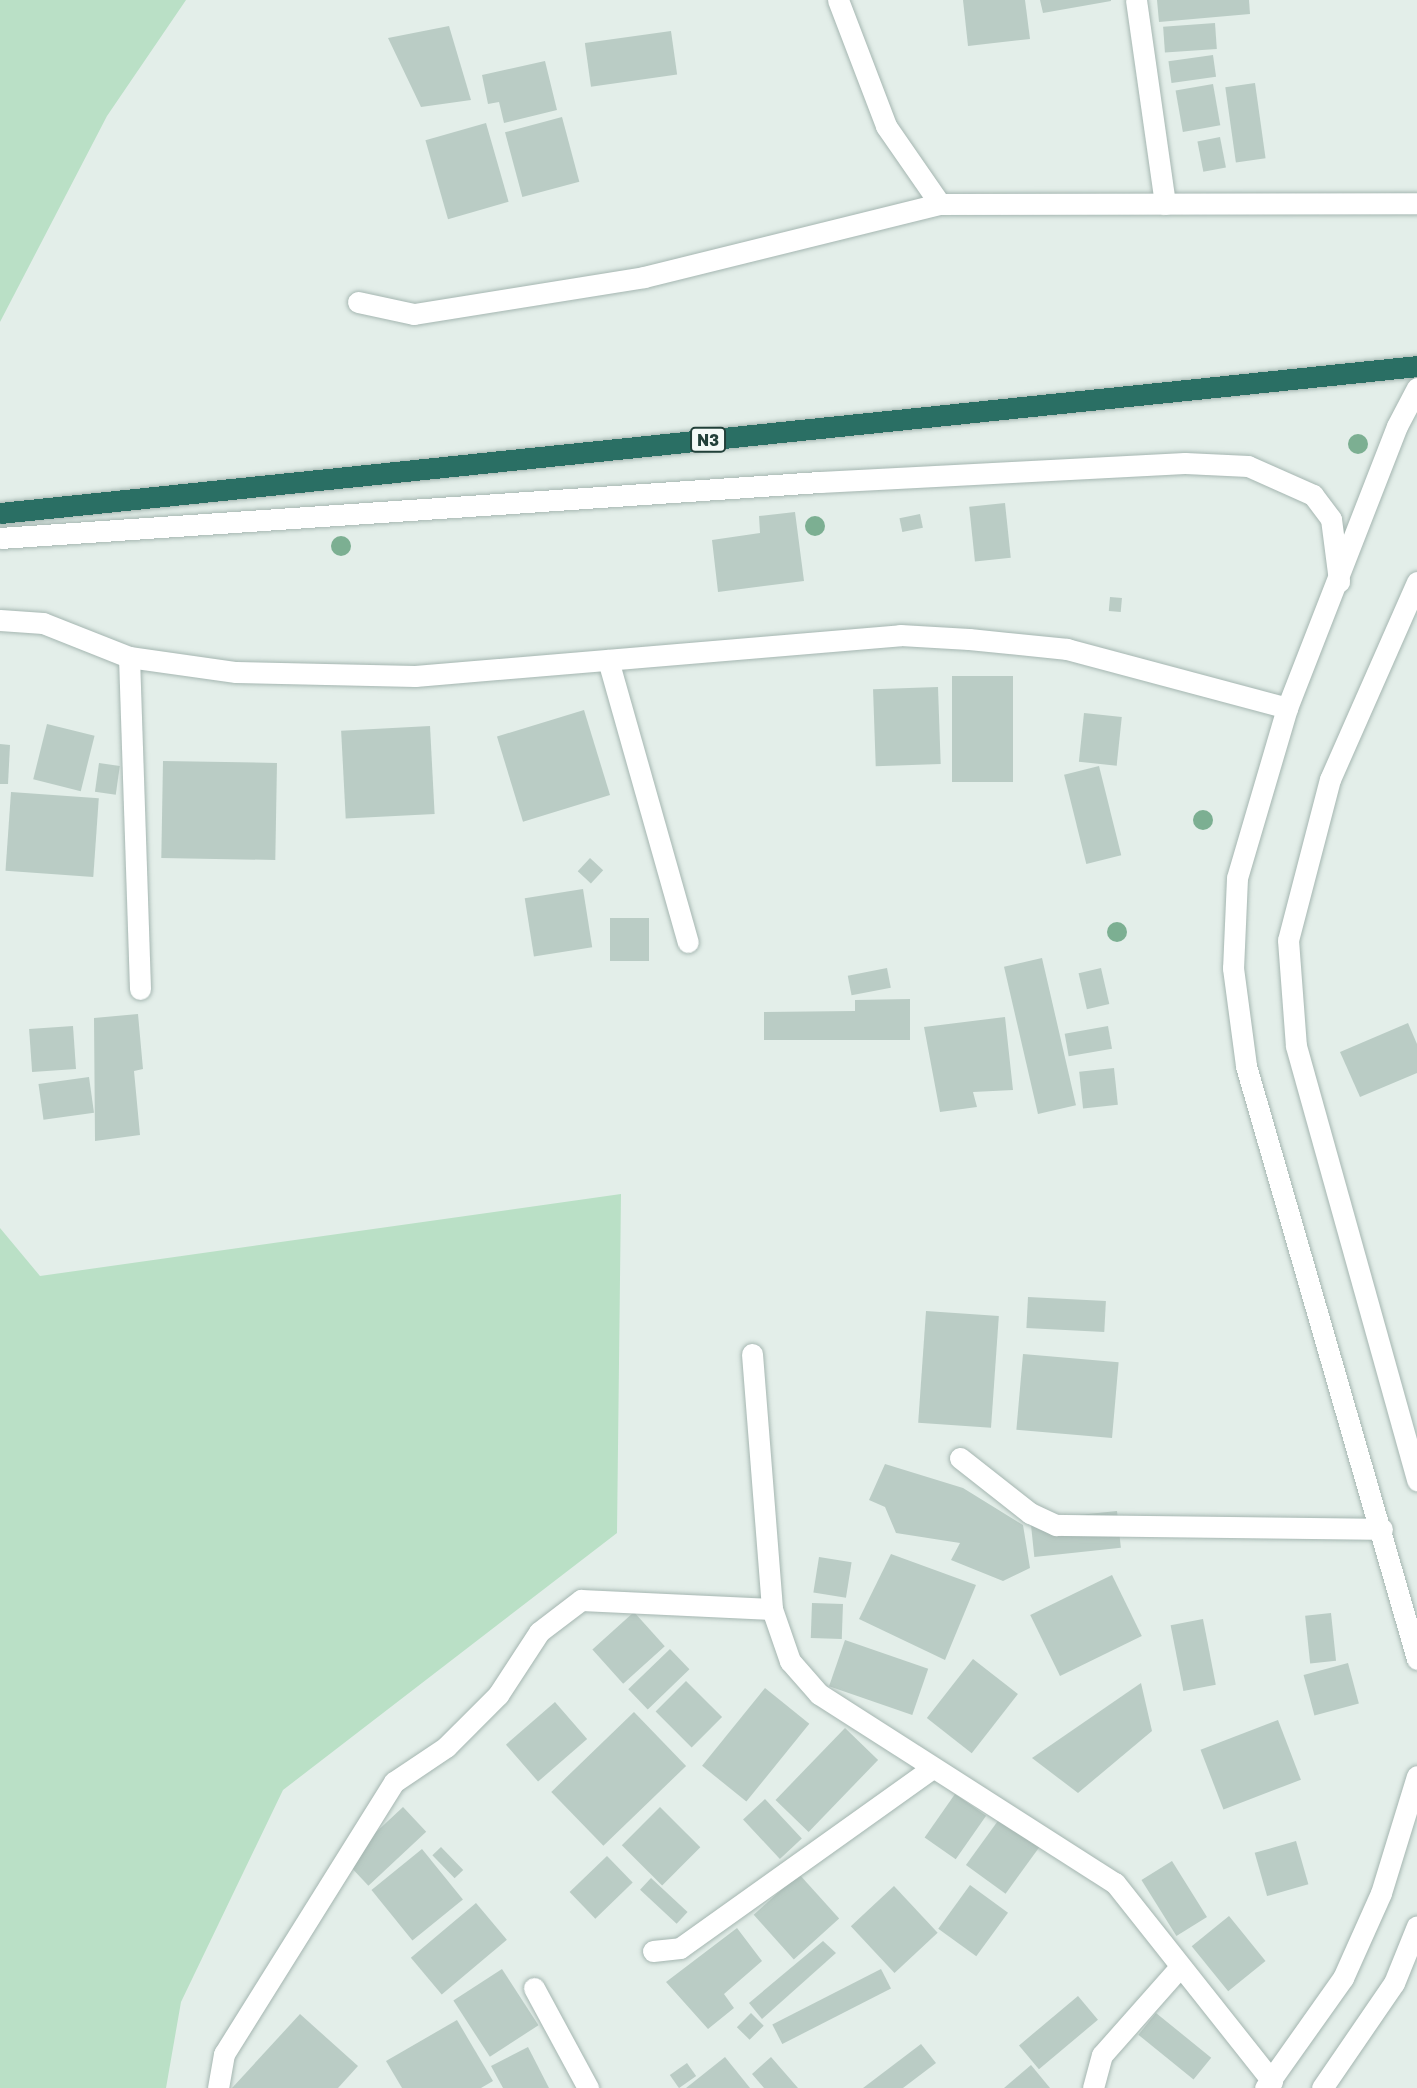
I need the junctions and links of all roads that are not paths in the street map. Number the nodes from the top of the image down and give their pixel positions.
1 (838, 0) edge
2 (1136, 0) edge
3 (1417, 203) edge
4 (940, 204) junction
5 (1165, 204) junction
6 (358, 302) dead end
7 (1417, 366) edge
8 (1417, 388) edge
9 (0, 513) edge
10 (0, 538) edge
11 (1339, 581) junction
12 (1417, 582) edge
13 (1412, 604) edge
14 (0, 620) edge
15 (129, 657) junction
16 (608, 660) junction
17 (1287, 708) junction
18 (688, 942) dead end
19 (140, 989) dead end
20 (752, 1354) dead end
21 (960, 1458) dead end
22 (1417, 1480) edge
23 (1381, 1530) junction
24 (772, 1609) junction
25 (1417, 1659) edge
26 (932, 1768) junction
27 (1417, 1776) edge
28 (1417, 1926) edge
29 (653, 1951) dead end
30 (1179, 1968) junction
31 (534, 1987) dead end
32 (1268, 2084) edge
33 (218, 2088) edge
34 (588, 2088) edge
35 (1093, 2088) edge
36 (1322, 2088) edge

1 - 4 street
2 - 5 street
3 - 5 street
4 - 5 street
4 - 6 street
7 - 9 highway, N3
8 - 11 street
10 - 11 street
11 - 17 street
12 - 13 street
13 - 22 street
14 - 15 street
15 - 16 street
15 - 19 street
16 - 17 street
16 - 18 street
17 - 23 street
20 - 24 street
21 - 23 street
23 - 25 street
24 - 26 street
24 - 33 street
26 - 29 street
26 - 30 street
27 - 32 street
28 - 36 street
30 - 32 street
30 - 35 street
31 - 34 street

